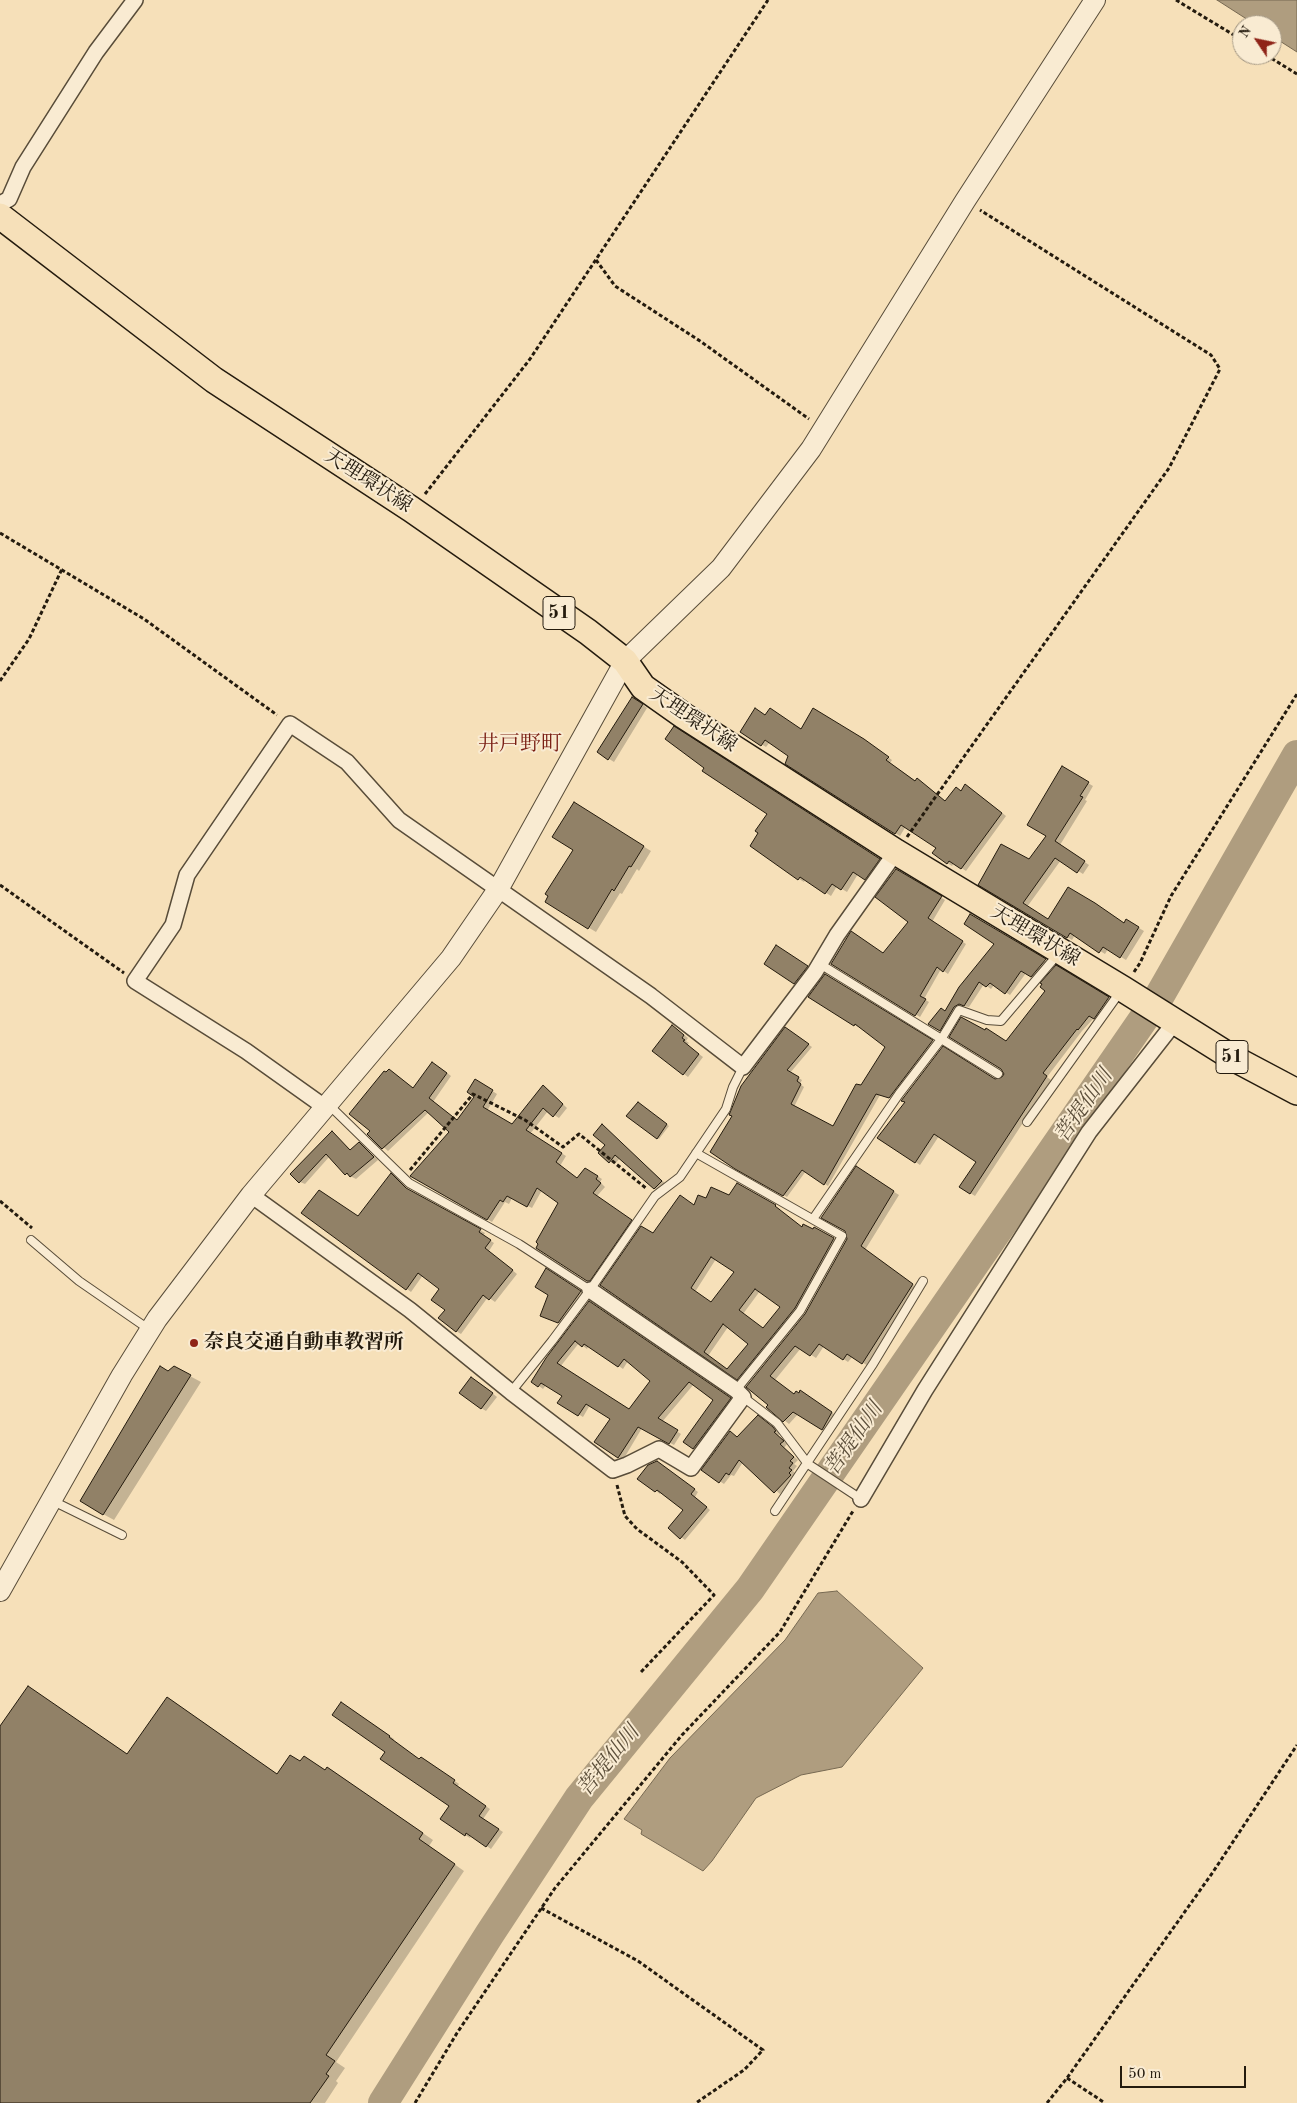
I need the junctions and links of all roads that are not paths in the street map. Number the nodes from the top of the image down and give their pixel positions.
1 (135, 0) edge
2 (1095, 0) edge
3 (0, 204) edge
4 (0, 216) edge
5 (625, 661) junction
6 (896, 852) junction
7 (498, 888) junction
8 (1060, 952) junction
9 (820, 964) junction
10 (1125, 991) junction
11 (1172, 1020) junction
12 (942, 1038) junction
13 (743, 1067) junction
14 (998, 1074) dead end
15 (1297, 1092) edge
16 (328, 1106) junction
17 (1027, 1122) dead end
18 (696, 1153) junction
19 (251, 1195) junction
20 (814, 1219) junction
21 (31, 1240) dead end
22 (923, 1281) dead end
23 (590, 1290) junction
24 (150, 1330) junction
25 (511, 1392) junction
26 (740, 1393) junction
27 (809, 1466) junction
28 (858, 1497) joint
29 (51, 1500) junction
30 (775, 1511) dead end
31 (122, 1535) dead end
32 (0, 1591) edge

1 - 3 street
2 - 5 street
4 - 5 main road, 天理環状線 / 51
5 - 6 main road, 天理環状線 / 51
5 - 7 street
6 - 8 main road, 天理環状線 / 51
6 - 9 street
7 - 13 street
7 - 16 street
7 - 16 street
8 - 10 main road, 天理環状線 / 51
8 - 12 lane
9 - 12 lane
9 - 13 street
10 - 11 main road, 天理環状線 / 51
10 - 17 lane
11 - 15 main road, 天理環状線 / 51
11 - 28 street
12 - 14 lane
12 - 20 lane
13 - 18 lane
16 - 19 street
16 - 23 lane
18 - 20 lane
18 - 23 lane
19 - 24 street
19 - 25 street
20 - 26 lane
21 - 24 lane
22 - 27 lane
23 - 25 lane
23 - 26 street
24 - 29 street
25 - 26 street
26 - 27 lane
27 - 28 lane
27 - 30 lane
29 - 31 lane
29 - 32 street

